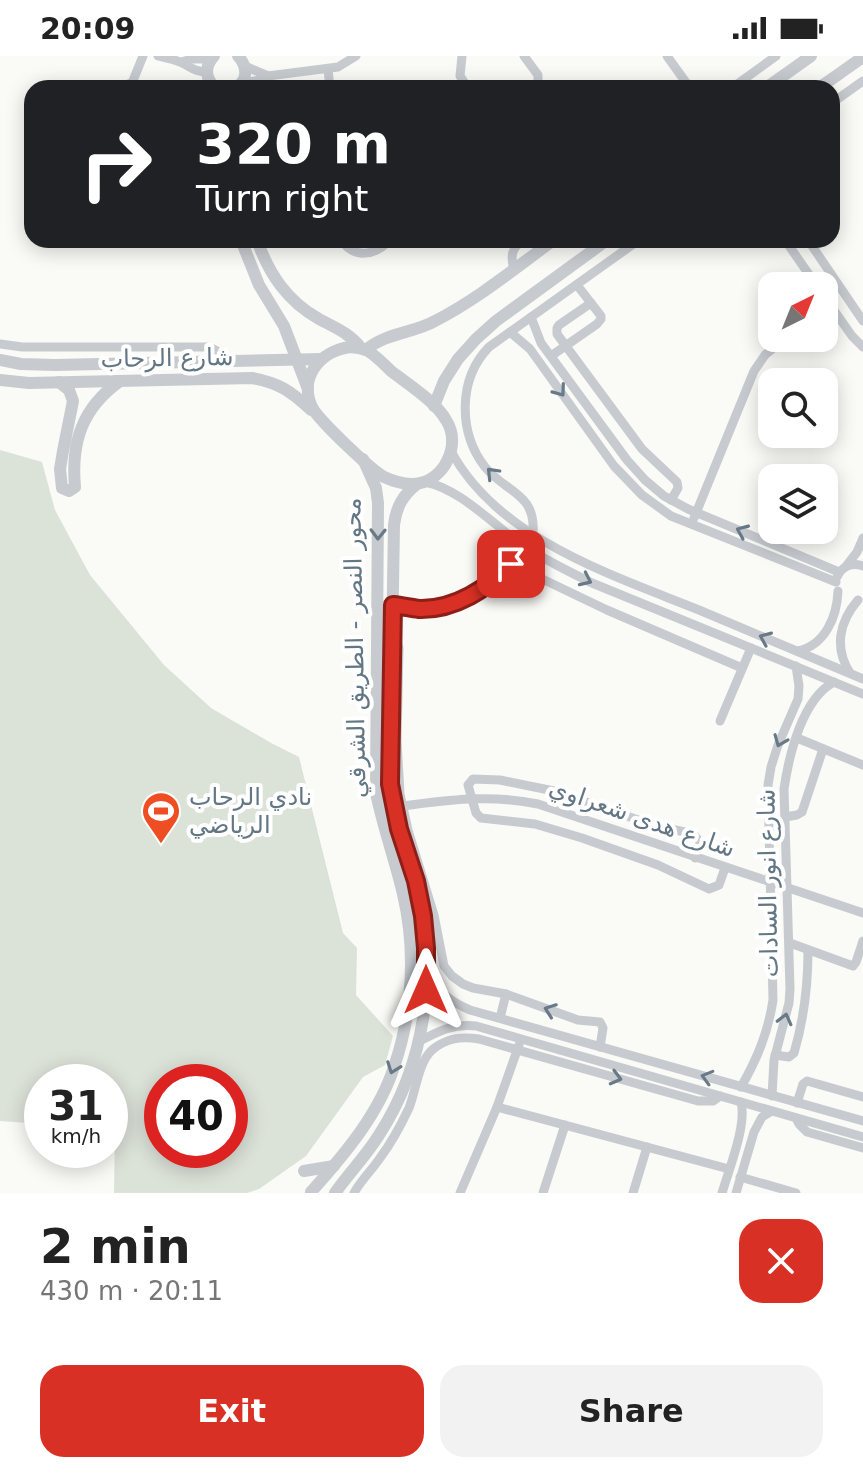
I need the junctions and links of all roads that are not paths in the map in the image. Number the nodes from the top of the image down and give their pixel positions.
1 (143, 56) edge
2 (158, 56) edge
3 (356, 56) edge
4 (462, 56) edge
5 (524, 56) edge
6 (667, 56) edge
7 (776, 56) edge
8 (787, 56) edge
9 (811, 56) edge
10 (212, 57) edge
11 (863, 57) edge
12 (242, 61) edge
13 (182, 62) junction
14 (795, 67) junction
15 (328, 69) junction
16 (207, 72) junction
17 (268, 76) junction
18 (133, 80) edge
19 (210, 80) edge
20 (242, 80) edge
21 (259, 80) edge
22 (329, 80) edge
23 (463, 80) edge
24 (538, 80) edge
25 (684, 80) edge
26 (743, 80) edge
27 (777, 80) edge
28 (830, 80) edge
29 (862, 83) edge
30 (840, 98) edge
31 (244, 248) edge
32 (260, 248) edge
33 (346, 248) edge
34 (382, 248) edge
35 (514, 248) edge
36 (543, 248) edge
37 (596, 248) edge
38 (628, 248) edge
39 (791, 248) edge
40 (813, 248) edge
41 (827, 268) junction
42 (514, 269) junction
43 (807, 272) edge
44 (823, 272) edge
45 (577, 285) junction
46 (591, 303) junction
47 (531, 317) junction
48 (838, 321) edge
49 (863, 321) edge
50 (510, 332) junction
51 (0, 344) edge
52 (566, 347) junction
53 (863, 347) edge
54 (364, 349) junction
55 (769, 352) edge
56 (551, 356) junction
57 (296, 359) junction
58 (321, 359) junction
59 (0, 360) edge
60 (214, 361) junction
61 (229, 361) junction
62 (215, 378) junction
63 (0, 380) edge
64 (120, 381) junction
65 (59, 382) junction
66 (308, 389) junction
67 (434, 406) junction
68 (614, 412) junction
69 (321, 419) junction
70 (599, 422) junction
71 (451, 451) junction
72 (363, 459) junction
73 (421, 483) junction
74 (472, 483) junction
75 (460, 497) junction
76 (671, 500) junction
77 (696, 513) junction
78 (691, 525) junction
79 (533, 533) junction
80 (863, 538) edge
81 (524, 546) junction
82 (511, 564) junction
83 (863, 566) edge
84 (840, 578) junction
85 (377, 587) junction
86 (394, 588) junction
87 (861, 600) edge
88 (393, 605) junction
89 (660, 611) junction
90 (393, 628) junction
91 (652, 629) junction
92 (822, 636) junction
93 (839, 643) junction
94 (751, 648) junction
95 (798, 651) junction
96 (796, 666) junction
97 (742, 668) junction
98 (850, 673) junction
99 (863, 679) edge
100 (834, 682) junction
101 (863, 694) edge
102 (720, 721) dead end
103 (797, 738) junction
104 (823, 749) junction
105 (863, 765) edge
106 (771, 767) junction
107 (787, 769) junction
108 (471, 798) junction
109 (585, 801) junction
110 (402, 806) junction
111 (580, 817) junction
112 (785, 817) junction
113 (634, 836) junction
114 (629, 854) junction
115 (695, 858) junction
116 (725, 868) junction
117 (771, 882) junction
118 (786, 887) junction
119 (423, 893) junction
120 (863, 913) edge
121 (863, 941) edge
122 (790, 943) junction
123 (808, 950) junction
124 (427, 976) junction
125 (506, 994) junction
126 (479, 1012) junction
127 (500, 1018) junction
128 (476, 1026) junction
129 (553, 1033) junction
130 (521, 1038) junction
131 (418, 1042) junction
132 (551, 1047) junction
133 (600, 1047) junction
134 (517, 1051) junction
135 (775, 1055) junction
136 (753, 1067) junction
137 (772, 1071) junction
138 (741, 1087) junction
139 (720, 1096) junction
140 (772, 1096) junction
141 (863, 1097) edge
142 (741, 1102) junction
143 (797, 1103) junction
144 (497, 1107) junction
145 (772, 1111) junction
146 (796, 1118) junction
147 (863, 1121) edge
148 (565, 1125) junction
149 (863, 1137) edge
150 (647, 1147) junction
151 (863, 1148) edge
152 (334, 1166) junction
153 (729, 1169) junction
154 (304, 1171) dead end
155 (740, 1177) junction
156 (311, 1193) edge
157 (335, 1193) edge
158 (354, 1193) edge
159 (460, 1193) edge
160 (543, 1193) edge
161 (633, 1193) edge
162 (722, 1193) edge
163 (736, 1193) edge
164 (796, 1193) edge

1 - 18 street
2 - 13 street
3 - 15 street
4 - 23 street
5 - 24 street
6 - 25 street
7 - 26 street
8 - 14 street
9 - 14 street
10 - 13 street
10 - 16 street
11 - 28 street
12 - 17 street
12 - 20 street
13 - 16 street
14 - 27 street
15 - 17 street
15 - 22 street
16 - 19 street
17 - 21 street
29 - 30 street
31 - 57 street
32 - 54 street
33 - 34 street
35 - 42 street
36 - 42 street, شارع الرحاب
37 - 67 street
38 - 45 street
39 - 43 street
40 - 41 street
41 - 44 street
41 - 49 street
42 - 54 street, شارع الرحاب
45 - 46 street
45 - 47 street
46 - 52 street
46 - 52 street
47 - 50 street
47 - 56 street
48 - 53 street
50 -> 78 street
79 -> 50 street
51 - 61 street
52 - 56 street
52 - 68 street
54 - 58 street, شارع الرحاب
54 - 67 street
55 - 77 street
56 - 70 street
57 - 58 street, شارع الرحاب
57 - 61 street, شارع الرحاب
57 - 66 street
58 - 66 street
59 - 60 street, شارع الرحاب
60 - 61 street, شارع الرحاب
60 - 62 street
62 - 64 street, شارع الرحاب
62 - 69 street, شارع الرحاب
63 - 65 street, شارع الرحاب
64 - 65 street, شارع الرحاب
64 - 65 street
66 - 69 street
67 - 71 street
68 - 70 street
68 - 76 street
69 - 72 street, شارع الرحاب
70 - 76 street
71 - 73 street, محور النصر - الطريق الشرقي
71 - 74 street
72 - 73 street, شارع الرحاب
72 -> 85 street, محور النصر - الطريق الشرقي
73 - 75 street
73 - 86 street, محور النصر - الطريق الشرقي
74 - 75 street
74 - 79 street
75 - 81 street
76 - 77 street
77 - 78 street
84 -> 77 street
78 - 84 street
95 -> 79 street
80 - 84 street
81 - 82 street
81 -> 89 street
82 - 88 street
82 - 91 street
83 - 84 street
84 - 87 street
84 - 92 street
85 - 86 street
85 -> 152 street, محور النصر - الطريق الشرقي
86 - 88 street, محور النصر - الطريق الشرقي
87 - 93 street
88 - 90 street, محور النصر - الطريق الشرقي
89 - 91 street
89 - 94 street
90 - 110 street
90 - 119 street, محور النصر - الطريق الشرقي
91 - 97 street
92 - 93 street
92 - 95 street
93 - 98 street
94 - 96 street
94 - 97 street
95 - 98 street
96 - 100 street
96 -> 106 street, شارع انور السادات
97 - 102 street
98 - 99 street
100 - 101 street
100 - 103 street, شارع انور السادات
103 - 104 street
103 - 107 street, شارع انور السادات
104 - 105 street
104 - 112 street
106 - 107 street
106 - 117 street, شارع انور السادات
107 - 112 street, شارع انور السادات
108 - 109 street
108 - 110 street, شارع هدى شعراوي
108 - 111 street, شارع هدى شعراوي
108 - 114 street
109 - 111 street
109 - 115 street
110 - 119 street
111 - 113 street, شارع هدى شعراوي
112 - 118 street, شارع انور السادات
113 - 114 street
113 - 115 street, شارع هدى شعراوي
114 - 116 street
115 - 116 street, شارع هدى شعراوي
116 - 117 street, شارع هدى شعراوي
117 - 118 street, شارع هدى شعراوي
117 - 136 street, شارع انور السادات
118 - 120 street, شارع هدى شعراوي
118 - 122 street, شارع انور السادات
119 - 124 street, محور النصر - الطريق الشرقي
119 - 125 street
121 - 123 street
122 - 123 street
135 -> 122 street, شارع انور السادات
123 - 135 street
124 - 126 street
124 - 131 street, محور النصر - الطريق الشرقي
125 - 127 street
133 -> 125 street
126 - 127 street
126 - 128 street
127 - 129 street
128 - 130 street
128 - 131 street
129 - 132 street
129 - 133 street
130 - 132 street
130 - 134 street
131 - 157 street, محور النصر - الطريق الشرقي
132 - 139 street
138 -> 133 street
134 -> 139 street
134 - 144 street
134 - 158 street
135 - 137 street, شارع انور السادات
136 - 137 street
136 - 138 street, شارع انور السادات
137 - 140 street, شارع انور السادات
138 - 140 street
139 - 142 street
140 - 143 street
141 - 143 street
142 - 145 street
142 - 153 street
143 - 147 street
144 - 148 street
144 - 159 street
145 - 146 street
145 - 155 street
146 - 149 street
146 - 151 street
148 - 150 street
148 - 160 street
150 - 153 street
150 - 161 street
152 - 154 street
152 - 156 street, محور النصر - الطريق الشرقي
153 - 162 street
155 - 163 street
155 - 164 street

